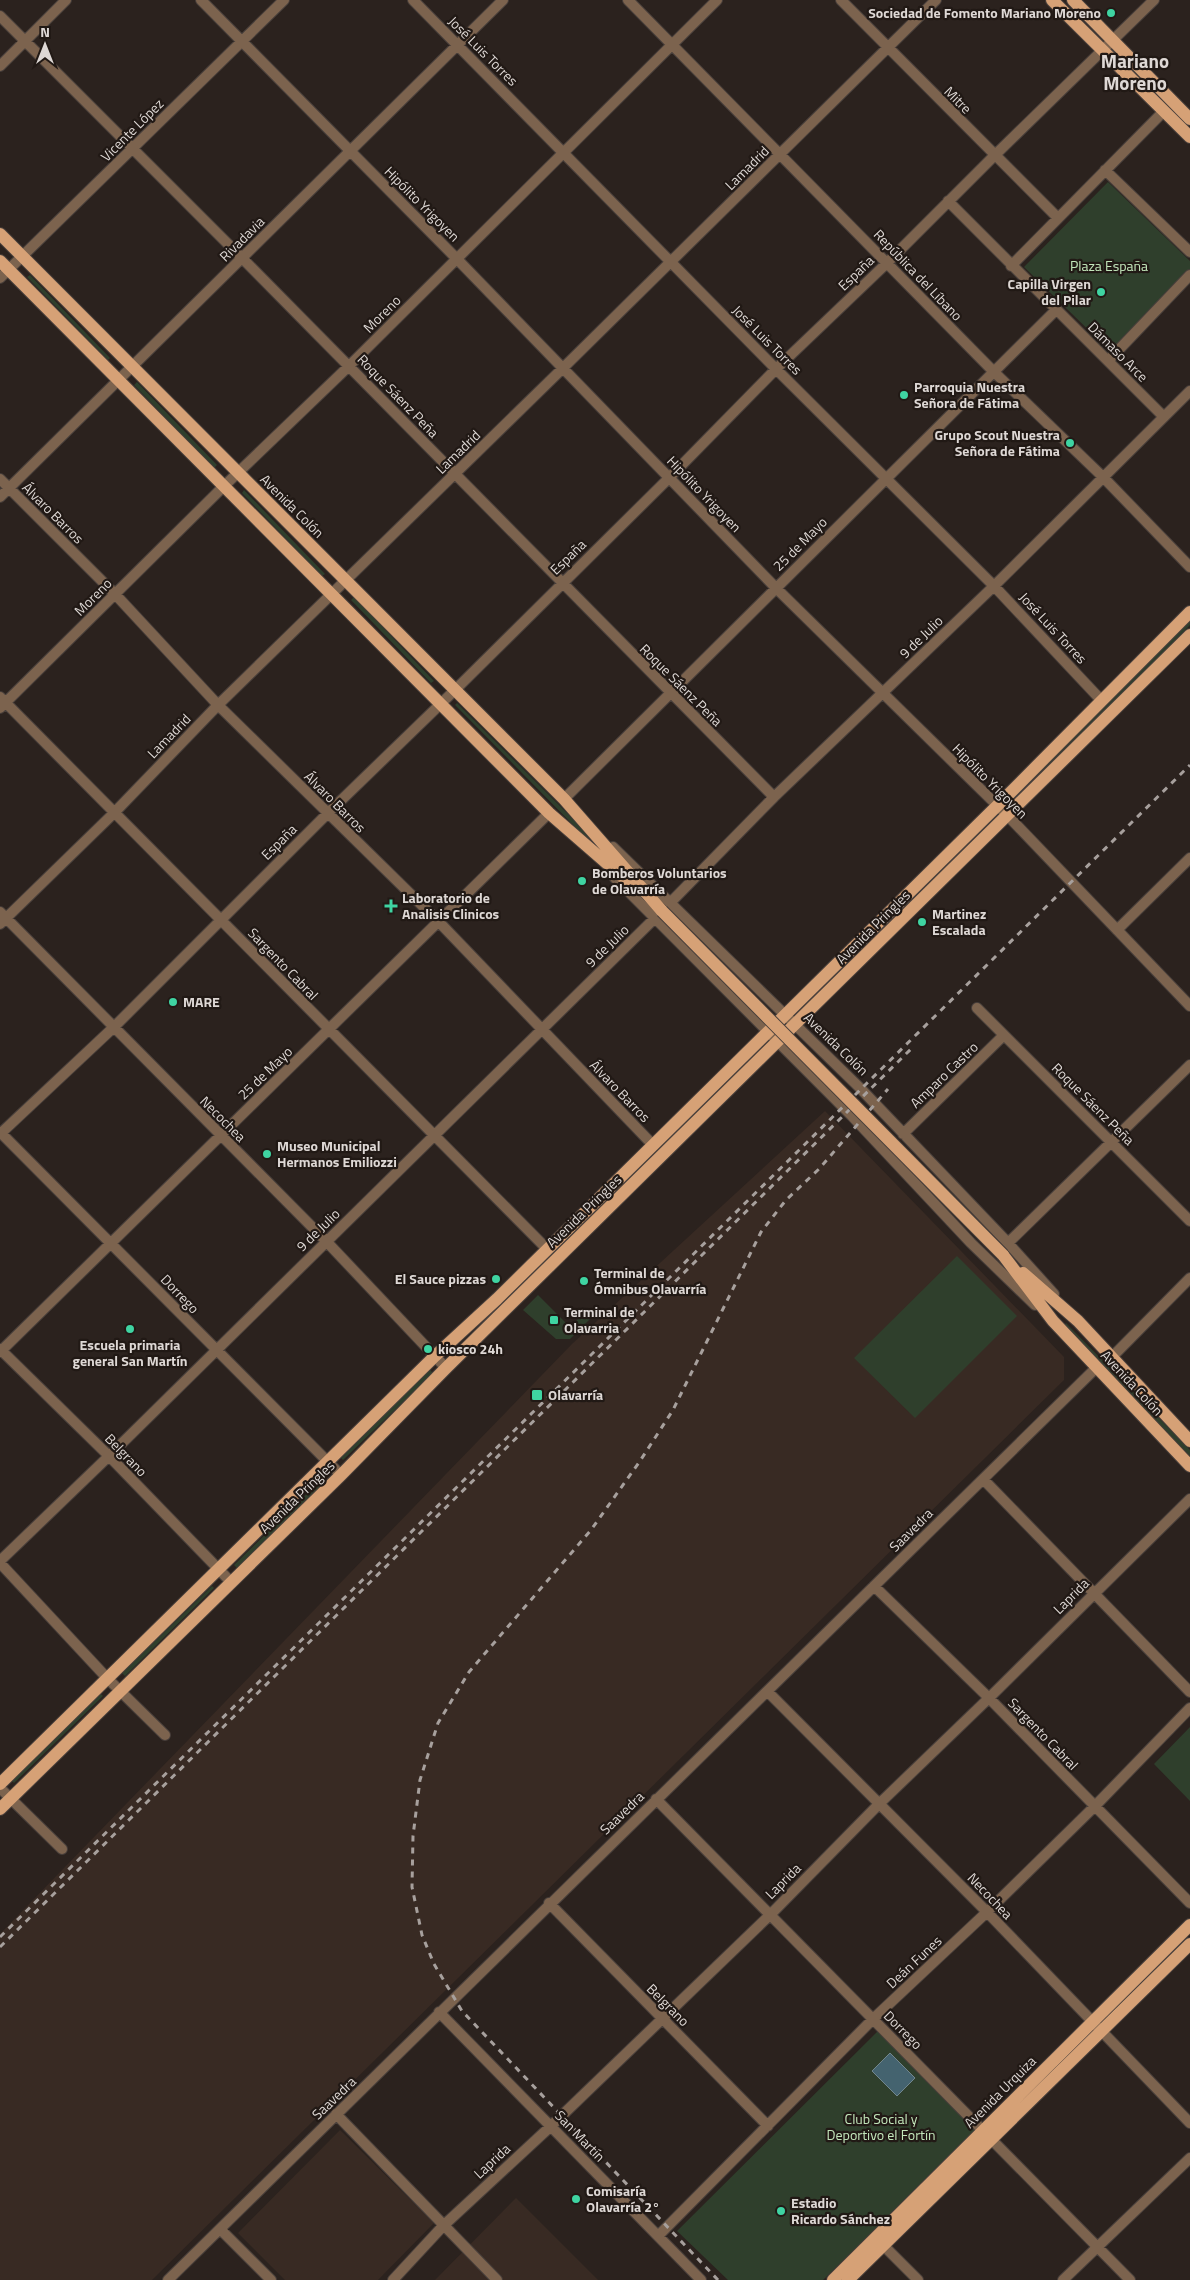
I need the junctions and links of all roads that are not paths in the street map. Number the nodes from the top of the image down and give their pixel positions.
1 (66, 0) edge
2 (201, 0) edge
3 (284, 0) edge
4 (414, 0) edge
5 (503, 0) edge
6 (628, 0) edge
7 (717, 0) edge
8 (841, 0) edge
9 (936, 0) edge
10 (1052, 0) edge
11 (1073, 0) edge
12 (1154, 0) edge
13 (0, 16) edge
14 (1113, 41) junction
15 (24, 42) junction
16 (241, 42) junction
17 (458, 45) junction
18 (672, 45) junction
19 (887, 48) junction
20 (1103, 50) junction
21 (0, 66) edge
22 (1164, 111) junction
23 (1190, 119) edge
24 (1190, 137) edge
25 (132, 149) junction
26 (349, 151) junction
27 (564, 152) junction
28 (780, 154) junction
29 (994, 156) junction
30 (1105, 170) junction
31 (948, 201) junction
32 (1058, 218) junction
33 (0, 234) edge
34 (1190, 252) edge
35 (23, 257) junction
36 (242, 258) junction
37 (457, 258) junction
38 (670, 262) junction
39 (888, 262) junction
40 (1011, 266) junction
41 (3, 270) edge
42 (1190, 275) edge
43 (1056, 310) junction
44 (1108, 361) junction
45 (132, 366) junction
46 (349, 366) junction
47 (562, 369) junction
48 (776, 369) junction
49 (994, 372) junction
50 (119, 379) junction
51 (1190, 391) edge
52 (1163, 416) junction
53 (238, 473) junction
54 (455, 474) junction
55 (1103, 477) junction
56 (669, 478) junction
57 (885, 478) junction
58 (0, 479) edge
59 (223, 487) junction
60 (9, 488) junction
61 (0, 497) edge
62 (1190, 567) edge
63 (345, 579) junction
64 (561, 583) junction
65 (994, 586) junction
66 (776, 588) junction
67 (115, 594) junction
68 (332, 594) junction
69 (1190, 612) edge
70 (1190, 635) edge
71 (456, 689) junction
72 (669, 692) junction
73 (882, 693) junction
74 (1101, 700) junction
75 (2, 702) edge
76 (439, 703) junction
77 (218, 705) junction
78 (774, 797) junction
79 (564, 798) junction
80 (997, 806) junction
81 (114, 813) junction
82 (549, 813) junction
83 (326, 814) junction
84 (1008, 816) junction
85 (1190, 858) edge
86 (663, 910) junction
87 (2, 918) edge
88 (222, 920) junction
89 (439, 922) junction
90 (1117, 930) junction
91 (1190, 1006) edge
92 (977, 1008) dead end
93 (784, 1014) junction
94 (795, 1025) junction
95 (114, 1027) junction
96 (328, 1030) junction
97 (541, 1030) junction
98 (768, 1032) junction
99 (1004, 1035) junction
100 (778, 1042) junction
101 (1190, 1065) edge
102 (0, 1133) edge
103 (903, 1134) junction
104 (220, 1136) junction
105 (435, 1136) junction
106 (1111, 1141) junction
107 (652, 1144) junction
108 (1190, 1221) edge
109 (326, 1241) junction
110 (111, 1243) junction
111 (1008, 1243) junction
112 (547, 1249) junction
113 (1003, 1255) junction
114 (1190, 1278) edge
115 (1053, 1321) junction
116 (1078, 1321) junction
117 (216, 1350) junction
118 (1, 1351) edge
119 (435, 1356) junction
120 (1112, 1357) junction
121 (1096, 1367) junction
122 (446, 1368) junction
123 (1190, 1441) edge
124 (109, 1456) junction
125 (327, 1463) junction
126 (1190, 1466) edge
127 (341, 1475) junction
128 (983, 1479) junction
129 (1190, 1498) edge
130 (0, 1562) edge
131 (219, 1570) junction
132 (231, 1582) junction
133 (874, 1586) junction
134 (1094, 1592) junction
135 (107, 1678) junction
136 (119, 1691) junction
137 (768, 1692) junction
138 (1190, 1692) edge
139 (989, 1698) junction
140 (1190, 1708) edge
141 (164, 1735) dead end
142 (0, 1784) edge
143 (0, 1788) edge
144 (11, 1798) junction
145 (656, 1799) junction
146 (880, 1803) junction
147 (1095, 1806) junction
148 (0, 1809) edge
149 (62, 1849) dead end
150 (549, 1903) junction
151 (1190, 1903) edge
152 (987, 1912) junction
153 (771, 1914) junction
154 (1190, 1926) edge
155 (1190, 1944) edge
156 (439, 2012) junction
157 (662, 2018) junction
158 (873, 2019) junction
159 (1092, 2021) junction
160 (1101, 2030) junction
161 (336, 2114) junction
162 (1190, 2123) edge
163 (551, 2126) junction
164 (768, 2126) junction
165 (987, 2134) junction
166 (1190, 2158) edge
167 (443, 2226) junction
168 (220, 2229) junction
169 (658, 2236) junction
170 (880, 2241) junction
171 (1096, 2246) junction
172 (168, 2280) edge
173 (272, 2280) edge
174 (393, 2280) edge
175 (497, 2280) edge
176 (701, 2280) edge
177 (832, 2280) edge
178 (848, 2280) edge
179 (918, 2280) edge
180 (1063, 2280) edge
181 (1130, 2280) edge

1 - 15 street
2 - 16 street, Hipólito Yrigoyen
3 - 16 street, Vicente López
4 - 17 street, José Luis Torres
5 - 17 street, Rivadavia
6 - 18 street, República del Líbano
7 - 18 street, Moreno
8 - 19 street, Mitre
9 - 19 street, Lamadrid
10 - 20 main road
11 - 14 main road
12 - 14 street, España
13 - 15 street, Roque Sáenz Peña
14 - 20 street, España
14 - 23 main road
15 - 21 street
15 - 25 street, Roque Sáenz Peña
16 - 25 street, Vicente López
16 - 26 street, Hipólito Yrigoyen
17 - 26 street, Rivadavia
17 - 27 street, José Luis Torres
18 - 27 street, Moreno
18 - 28 street, República del Líbano
19 - 28 street, Lamadrid
19 - 29 street, Mitre
20 - 22 main road
20 - 29 street, España
22 - 24 main road
22 - 30 street
25 - 35 street, Vicente López
25 - 36 street, Roque Sáenz Peña
26 - 36 street, Rivadavia
26 - 37 street, Hipólito Yrigoyen
27 - 37 street, Moreno
27 - 38 street, José Luis Torres
28 - 38 street, Lamadrid
28 - 39 street, República del Líbano
29 - 31 street, España
29 - 32 street, Mitre
30 - 32 street
30 - 34 street
31 - 39 street, España
31 - 40 street, Dámaso Arce
32 - 40 street
33 - 35 main road, Avenida Colón
35 - 41 street, Vicente López
35 - 45 main road, Avenida Colón
36 - 45 street, Rivadavia
36 - 46 street, Roque Sáenz Peña
37 - 46 street, Moreno
37 - 47 street, Hipólito Yrigoyen
38 - 47 street, Lamadrid
38 - 48 street, José Luis Torres
39 - 48 street, España
39 - 49 street, República del Líbano
40 - 43 street, Dámaso Arce
41 - 50 main road, Avenida Colón
42 - 44 street
43 - 44 street, Dámaso Arce
43 - 49 street, 25 de Mayo
44 - 52 street, Dámaso Arce
45 - 50 street, Rivadavia
45 - 53 main road, Avenida Colón
46 - 53 street, Moreno
46 - 54 street, Roque Sáenz Peña
47 - 54 street, Lamadrid
47 - 56 street, Hipólito Yrigoyen
48 - 56 street, España
48 - 57 street, José Luis Torres
49 - 55 street, República del Líbano
49 - 57 street, 25 de Mayo
50 - 59 main road, Avenida Colón
50 - 60 street, Rivadavia
51 - 52 street, 9 de Julio
52 - 55 street, 9 de Julio
53 - 59 street, Moreno
53 - 63 main road, Avenida Colón
54 - 63 street, Lamadrid
54 - 64 street, Roque Sáenz Peña
55 - 62 street, República del Líbano
55 - 65 street, 9 de Julio
56 - 64 street, España
56 - 66 street, Hipólito Yrigoyen
57 - 65 street, José Luis Torres
57 - 66 street, 25 de Mayo
58 - 60 street, Álvaro Barros
59 - 67 street, Moreno
59 - 68 main road, Avenida Colón
60 - 61 street, Rivadavia
60 - 67 street, Álvaro Barros
63 - 68 street, Lamadrid
63 - 71 main road, Avenida Colón
64 - 71 street, España
64 - 72 street, Roque Sáenz Peña
65 - 73 street, 9 de Julio
65 - 74 street, José Luis Torres
66 - 72 street, 25 de Mayo
66 - 73 street, Hipólito Yrigoyen
67 - 75 street, Moreno
67 - 77 street, Álvaro Barros
68 - 76 main road, Avenida Colón
68 - 77 street, Lamadrid
69 - 74 main road, Avenida Pringles
70 - 84 main road, Avenida Pringles
71 - 76 street, España
71 - 79 main road, Avenida Colón
72 - 78 street, Roque Sáenz Peña
72 - 79 street, 25 de Mayo
73 - 78 street, 9 de Julio
73 - 80 street, Hipólito Yrigoyen
74 - 80 main road, Avenida Pringles
75 - 81 street, Sargento Cabral
76 - 82 main road, Avenida Colón
76 - 83 street, España
77 - 81 street, Lamadrid
77 - 83 street, Álvaro Barros
78 - 86 street, 9 de Julio
79 - 86 main road, Avenida Colón
80 - 84 street, Hipólito Yrigoyen
80 - 93 main road, Avenida Pringles
81 - 87 street, Lamadrid
81 - 88 street, Sargento Cabral
82 - 86 main road, Avenida Colón
82 - 89 street, 25 de Mayo
83 - 88 street, España
83 - 89 street, Álvaro Barros
84 - 90 street, Hipólito Yrigoyen
84 - 94 main road, Avenida Pringles
85 - 90 street
86 - 93 street, Avenida Colón
86 - 97 street, 9 de Julio
86 - 98 street, Avenida Colón
86 - 113 main road, Avenida Colón, bridge
87 - 95 street, Necochea
88 - 95 street, España
88 - 96 street, Sargento Cabral
89 - 96 street, 25 de Mayo
89 - 97 street, Álvaro Barros
90 - 91 street, Hipólito Yrigoyen
92 - 99 street, Roque Sáenz Peña
93 - 94 street, Avenida Colón
93 - 98 main road, Avenida Pringles
94 - 100 main road, Avenida Pringles
94 - 103 street, Avenida Colón
95 - 102 street, España
95 - 104 street, Necochea
96 - 104 street, 25 de Mayo
96 - 105 street, Sargento Cabral
97 - 105 street, 9 de Julio
97 - 107 street, Álvaro Barros
98 - 100 street, Avenida Colón
98 - 107 main road, Avenida Pringles
99 - 103 street, Amparo Castro
99 - 106 street, Roque Sáenz Peña
100 - 115 street, Avenida Colón
100 - 122 main road, Avenida Pringles
101 - 106 street
102 - 110 street, Dorrego
103 - 111 street, Avenida Colón
104 - 109 street, Necochea
104 - 110 street, 25 de Mayo
105 - 109 street, 9 de Julio
105 - 112 street, Sargento Cabral
106 - 108 street, Roque Sáenz Peña
106 - 111 street
107 - 112 main road, Avenida Pringles
109 - 117 street, 9 de Julio
109 - 119 street, Necochea
110 - 117 street, Dorrego
110 - 118 street, 25 de Mayo
111 - 116 street, Avenida Colón
112 - 119 main road, Avenida Pringles
113 - 115 main road, Avenida Colón
113 - 116 main road, Avenida Colón
114 - 120 street
115 - 121 main road, Avenida Colón
116 - 120 main road, Avenida Colón
117 - 124 street, 9 de Julio
117 - 125 street, Dorrego
118 - 124 street, Belgrano
119 - 122 street, Necochea
119 - 125 main road, Avenida Pringles
120 - 123 main road, Avenida Colón
121 - 126 main road, Avenida Colón
121 - 128 street, Saavedra
122 - 127 main road, Avenida Pringles
124 - 130 street, 9 de Julio
124 - 131 street, Belgrano
125 - 127 street, Dorrego
125 - 131 main road, Avenida Pringles
127 - 132 main road, Avenida Pringles
128 - 133 street, Saavedra
128 - 134 street
129 - 134 street, Laprida
130 - 135 street
131 - 132 street, Belgrano
131 - 135 main road, Avenida Pringles
132 - 136 main road, Avenida Pringles
133 - 137 street, Saavedra
133 - 139 street, Sargento Cabral
134 - 138 street
134 - 139 street, Laprida
135 - 136 street
135 - 142 main road, Avenida Pringles
136 - 141 street
136 - 144 main road, Avenida Pringles
137 - 145 street, Saavedra
137 - 146 street, Necochea
139 - 146 street, Laprida
139 - 147 street, Sargento Cabral
140 - 147 street, Deán Funes
143 - 144 street
144 - 148 main road, Avenida Pringles
144 - 149 street
145 - 150 street, Saavedra
145 - 153 street, Dorrego
146 - 152 street, Necochea
146 - 153 street, Laprida
147 - 151 street, Sargento Cabral
147 - 152 street, Deán Funes
150 - 156 street, Saavedra
150 - 157 street, Belgrano
152 - 158 street, Deán Funes
152 - 159 street, Necochea
153 - 157 street, Laprida
153 - 158 street, Dorrego
154 - 159 main road, Avenida Urquiza
155 - 160 main road, Avenida Urquiza
156 - 161 street, Saavedra
156 - 163 street, San Martín
157 - 163 street, Laprida
157 - 164 street, Belgrano
158 - 164 street, Deán Funes
158 - 165 street, Dorrego
159 - 160 street, Necochea
159 - 165 main road, Avenida Urquiza
160 - 162 street, Necochea
160 - 165 main road, Avenida Urquiza
161 - 167 street
161 - 168 street, Saavedra
163 - 167 street, Laprida
163 - 169 street, San Martín
164 - 169 street, Deán Funes
165 - 170 main road, Avenida Urquiza
165 - 171 street, Dorrego
166 - 171 street
167 - 174 street, Laprida
167 - 175 street
168 - 172 street, Saavedra
168 - 173 street
169 - 176 street, San Martín
170 - 177 main road, Avenida Urquiza
170 - 178 main road, Avenida Urquiza
170 - 179 street
171 - 180 street
171 - 181 street, Dorrego

